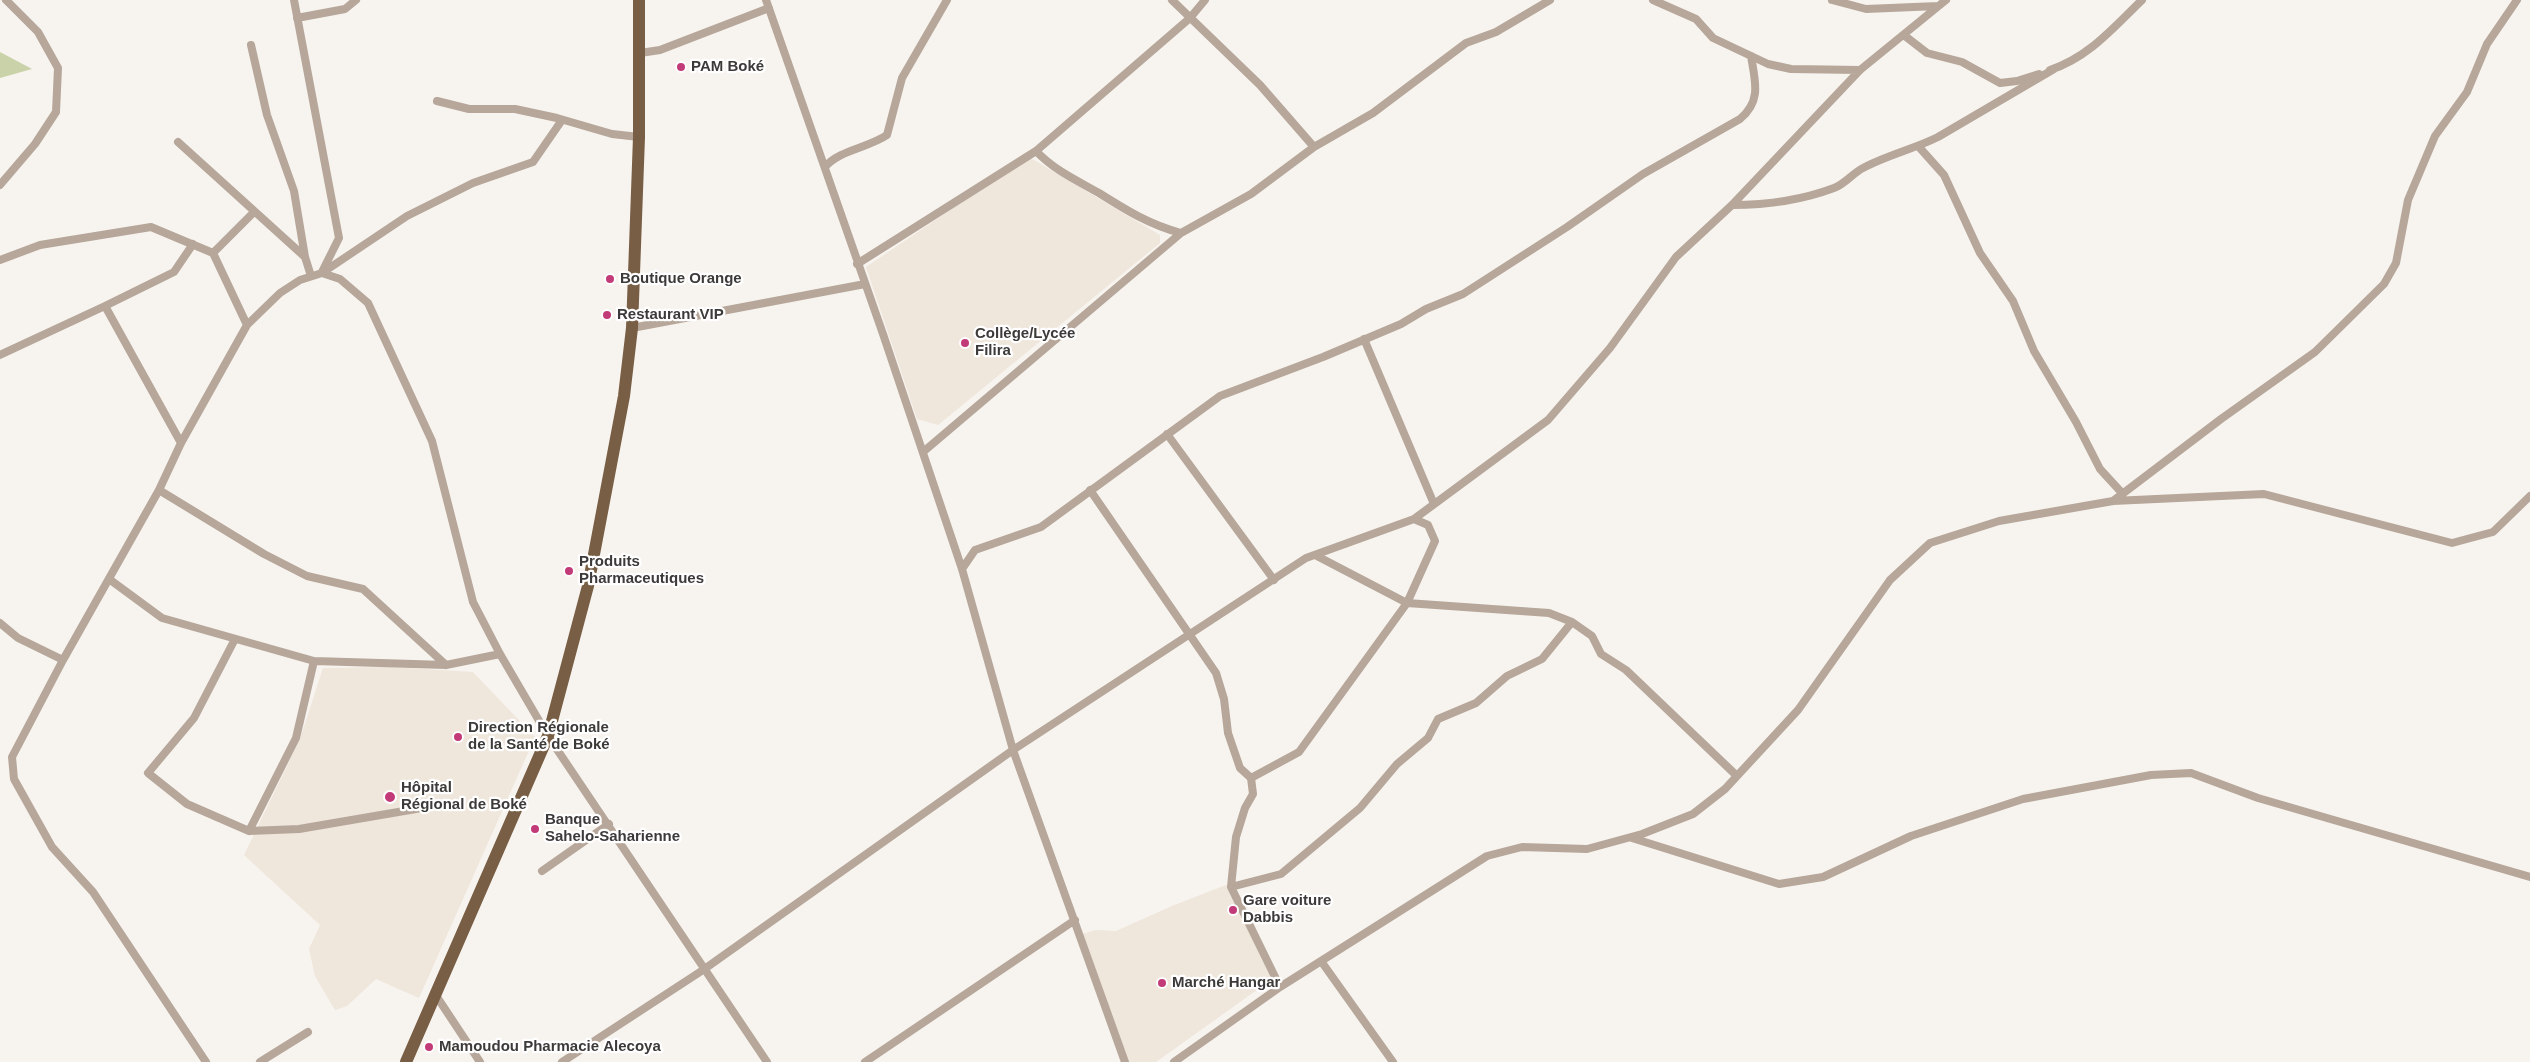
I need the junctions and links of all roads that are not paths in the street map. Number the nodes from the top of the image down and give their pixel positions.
1 (6, 0) edge
2 (294, 0) edge
3 (356, 0) edge
4 (639, 0) edge
5 (766, 0) edge
6 (947, 0) edge
7 (1172, 0) edge
8 (1205, 0) edge
9 (1550, 0) edge
10 (1653, 0) edge
11 (1832, 0) edge
12 (1946, 0) edge
13 (2142, 0) edge
14 (2517, 0) edge
15 (1938, 6) junction
16 (769, 8) junction
17 (297, 18) junction
18 (1190, 18) junction
19 (1905, 36) junction
20 (251, 45) dead end
21 (640, 53) junction
22 (1751, 56) junction
23 (2054, 69) junction
24 (1860, 70) junction
25 (437, 101) dead end
26 (562, 120) junction
27 (638, 137) junction
28 (178, 142) dead end
29 (1919, 147) junction
30 (1314, 148) junction
31 (1036, 150) junction
32 (825, 167) junction
33 (0, 185) edge
34 (1732, 205) junction
35 (254, 212) junction
36 (1181, 233) junction
37 (193, 244) junction
38 (213, 253) junction
39 (305, 257) junction
40 (0, 260) edge
41 (857, 264) junction
42 (322, 273) junction
43 (312, 276) junction
44 (865, 284) junction
45 (105, 306) junction
46 (247, 325) junction
47 (632, 328) junction
48 (1364, 339) junction
49 (0, 355) edge
50 (1167, 434) junction
51 (181, 443) junction
52 (923, 452) junction
53 (159, 490) junction
54 (1090, 490) junction
55 (2122, 494) junction
56 (2530, 496) edge
57 (2113, 501) junction
58 (1434, 504) junction
59 (1414, 519) junction
60 (1315, 555) junction
61 (962, 569) junction
62 (109, 579) junction
63 (1274, 580) junction
64 (1407, 603) junction
65 (1572, 622) junction
66 (0, 624) edge
67 (1192, 635) junction
68 (235, 639) junction
69 (500, 654) junction
70 (64, 660) junction
71 (314, 661) junction
72 (446, 665) junction
73 (548, 736) junction
74 (1013, 750) junction
75 (1737, 776) junction
76 (1251, 778) junction
77 (445, 804) dead end
78 (609, 824) junction
79 (249, 831) junction
80 (1630, 838) junction
81 (542, 872) dead end
82 (2530, 877) edge
83 (1231, 887) junction
84 (1075, 920) junction
85 (1320, 961) junction
86 (704, 970) junction
87 (1280, 987) junction
88 (435, 994) junction
89 (308, 1032) dead end
90 (206, 1062) edge
91 (260, 1062) edge
92 (406, 1062) edge
93 (480, 1062) edge
94 (562, 1062) edge
95 (767, 1062) edge
96 (865, 1062) edge
97 (1124, 1062) edge
98 (1174, 1062) edge
99 (1393, 1062) edge

1 - 33 street
2 - 17 street
3 - 17 street
4 - 21 highway
5 - 16 street
6 - 32 street
7 - 18 street
8 - 18 street
9 - 30 street
10 - 22 street
11 - 15 street
12 - 15 street
13 - 23 street
14 - 55 street
15 - 19 street
16 - 21 street
16 - 32 street
17 - 42 street
18 - 30 street
18 - 31 street
19 - 23 street
19 - 24 street
20 - 39 street
21 - 27 highway
22 - 24 street
22 - 48 street
23 - 29 street
24 - 34 street
25 - 26 street
26 - 27 street
26 - 42 street
27 - 47 highway
28 - 35 street
29 - 34 street
29 - 55 street
30 - 36 street
31 - 36 street
31 - 41 street
32 - 41 street
34 - 58 street
35 - 38 street
35 - 39 street
36 - 52 street
37 - 38 street
37 - 40 street
37 - 45 street
38 - 46 street
39 - 43 street
41 - 44 street
42 - 43 street
42 - 69 street
43 - 46 street
44 - 47 street
44 - 52 street
45 - 49 street
45 - 51 street
46 - 51 street
47 - 73 highway
48 - 50 street
48 - 58 street
50 - 54 street
50 - 63 street
51 - 53 street
52 - 61 street
53 - 62 street
53 - 72 street
54 - 61 street
54 - 67 street
55 - 57 street
56 - 57 street
57 - 75 street
58 - 59 street
59 - 60 street
59 - 64 street
60 - 63 street
60 - 64 street
61 - 74 street
62 - 68 street
62 - 70 street
63 - 67 street
64 - 65 street
64 - 76 street
65 - 75 street
65 - 83 street
66 - 70 street
67 - 74 street
67 - 76 street
68 - 71 street
68 - 79 street
69 - 72 street
69 - 73 street
70 - 90 street
71 - 72 street
71 - 79 street
73 - 78 street
73 - 88 highway
74 - 84 street
74 - 86 street
75 - 80 street
76 - 83 street
77 - 79 street
78 - 81 street
78 - 86 street
80 - 82 street
80 - 85 street
83 - 87 street
84 - 96 street
84 - 97 street
85 - 87 street
85 - 99 street
86 - 94 street
86 - 95 street
87 - 98 street
88 - 92 highway
88 - 93 street
89 - 91 street

